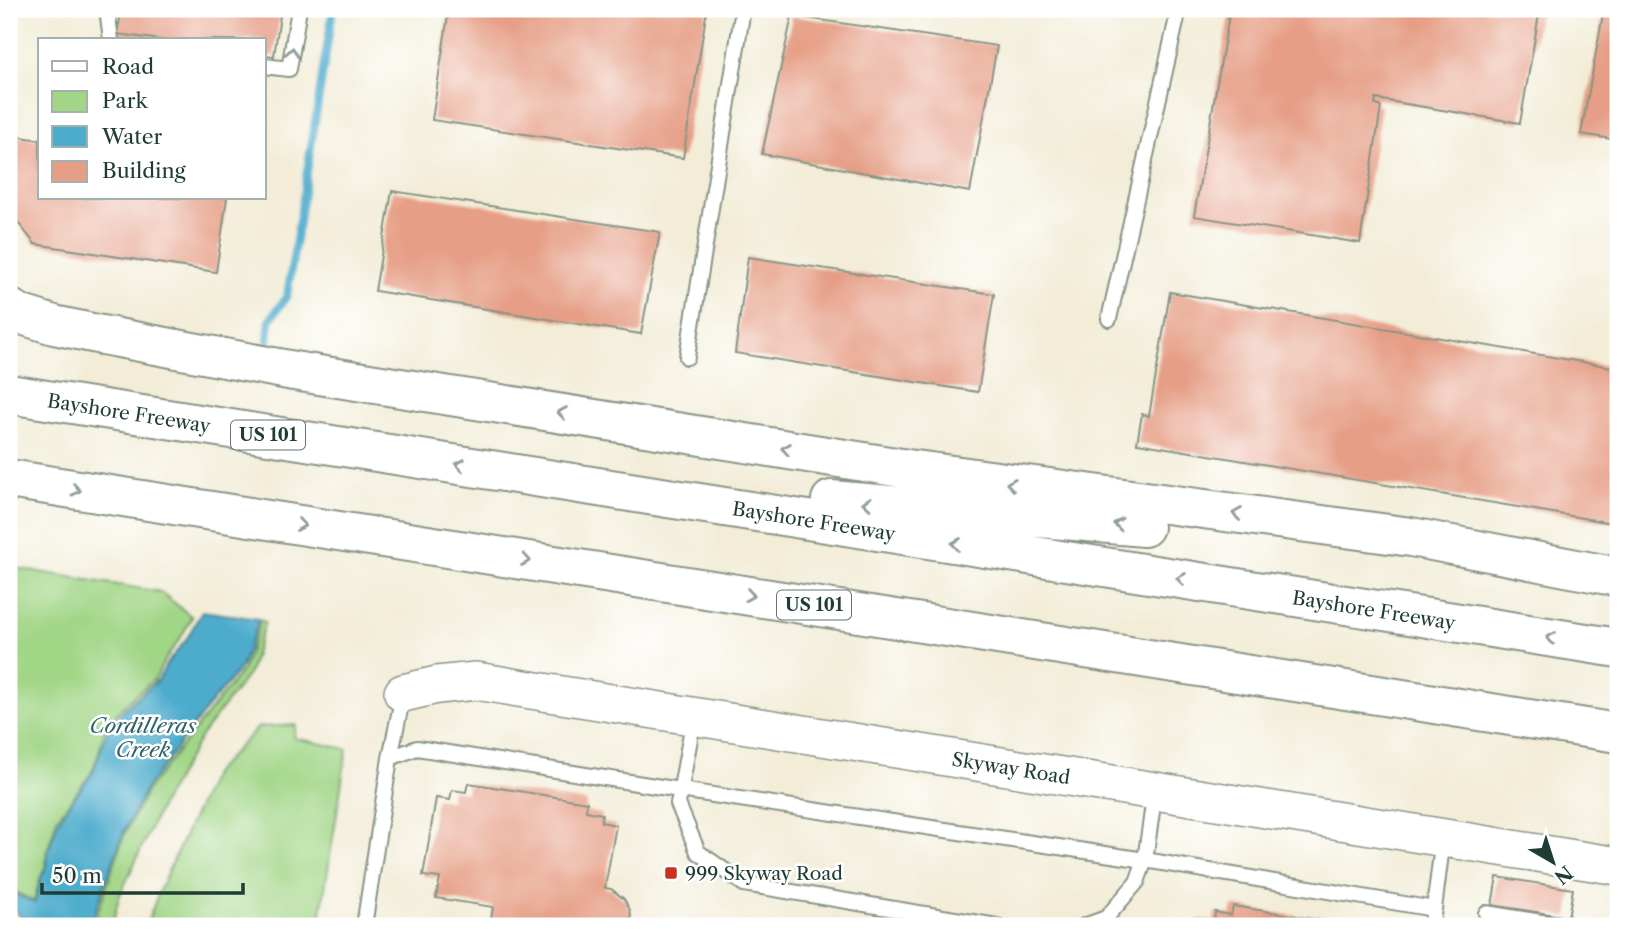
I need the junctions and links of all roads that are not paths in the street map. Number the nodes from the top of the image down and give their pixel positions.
1 (107, 9) edge
2 (299, 9) edge
3 (743, 9) edge
4 (1179, 9) edge
5 (111, 38) edge
6 (266, 66) edge
7 (9, 307) edge
8 (1110, 319) dead end
9 (687, 357) dead end
10 (9, 394) edge
11 (527, 476) junction
12 (9, 479) edge
13 (1618, 576) edge
14 (1618, 585) edge
15 (1618, 649) edge
16 (403, 693) joint
17 (694, 717) junction
18 (1618, 733) edge
19 (390, 758) junction
20 (680, 790) junction
21 (1155, 790) junction
22 (1443, 838) junction
23 (1145, 860) junction
24 (1618, 866) edge
25 (1434, 909) junction
26 (1486, 913) dead end
27 (364, 926) edge
28 (997, 926) edge
29 (1084, 926) edge
30 (1431, 926) edge
31 (1566, 926) edge

1 - 5 lane
6 -> 2 lane
3 - 9 lane
4 - 8 lane
13 -> 7 highway
11 -> 10 highway, Bayshore Freeway / US 101
14 -> 11 highway
15 -> 11 highway, Bayshore Freeway / US 101
12 -> 18 highway, US 101
16 - 17 street, Skyway Road
16 - 19 lane
17 - 20 lane
17 - 21 street, Skyway Road
19 - 20 lane
19 - 27 lane
20 - 23 lane
20 - 28 lane
21 - 22 street, Skyway Road
21 - 23 lane
22 - 24 street, Skyway Road
22 - 25 lane
23 - 25 lane
23 - 29 lane
25 - 30 lane
26 - 31 lane

